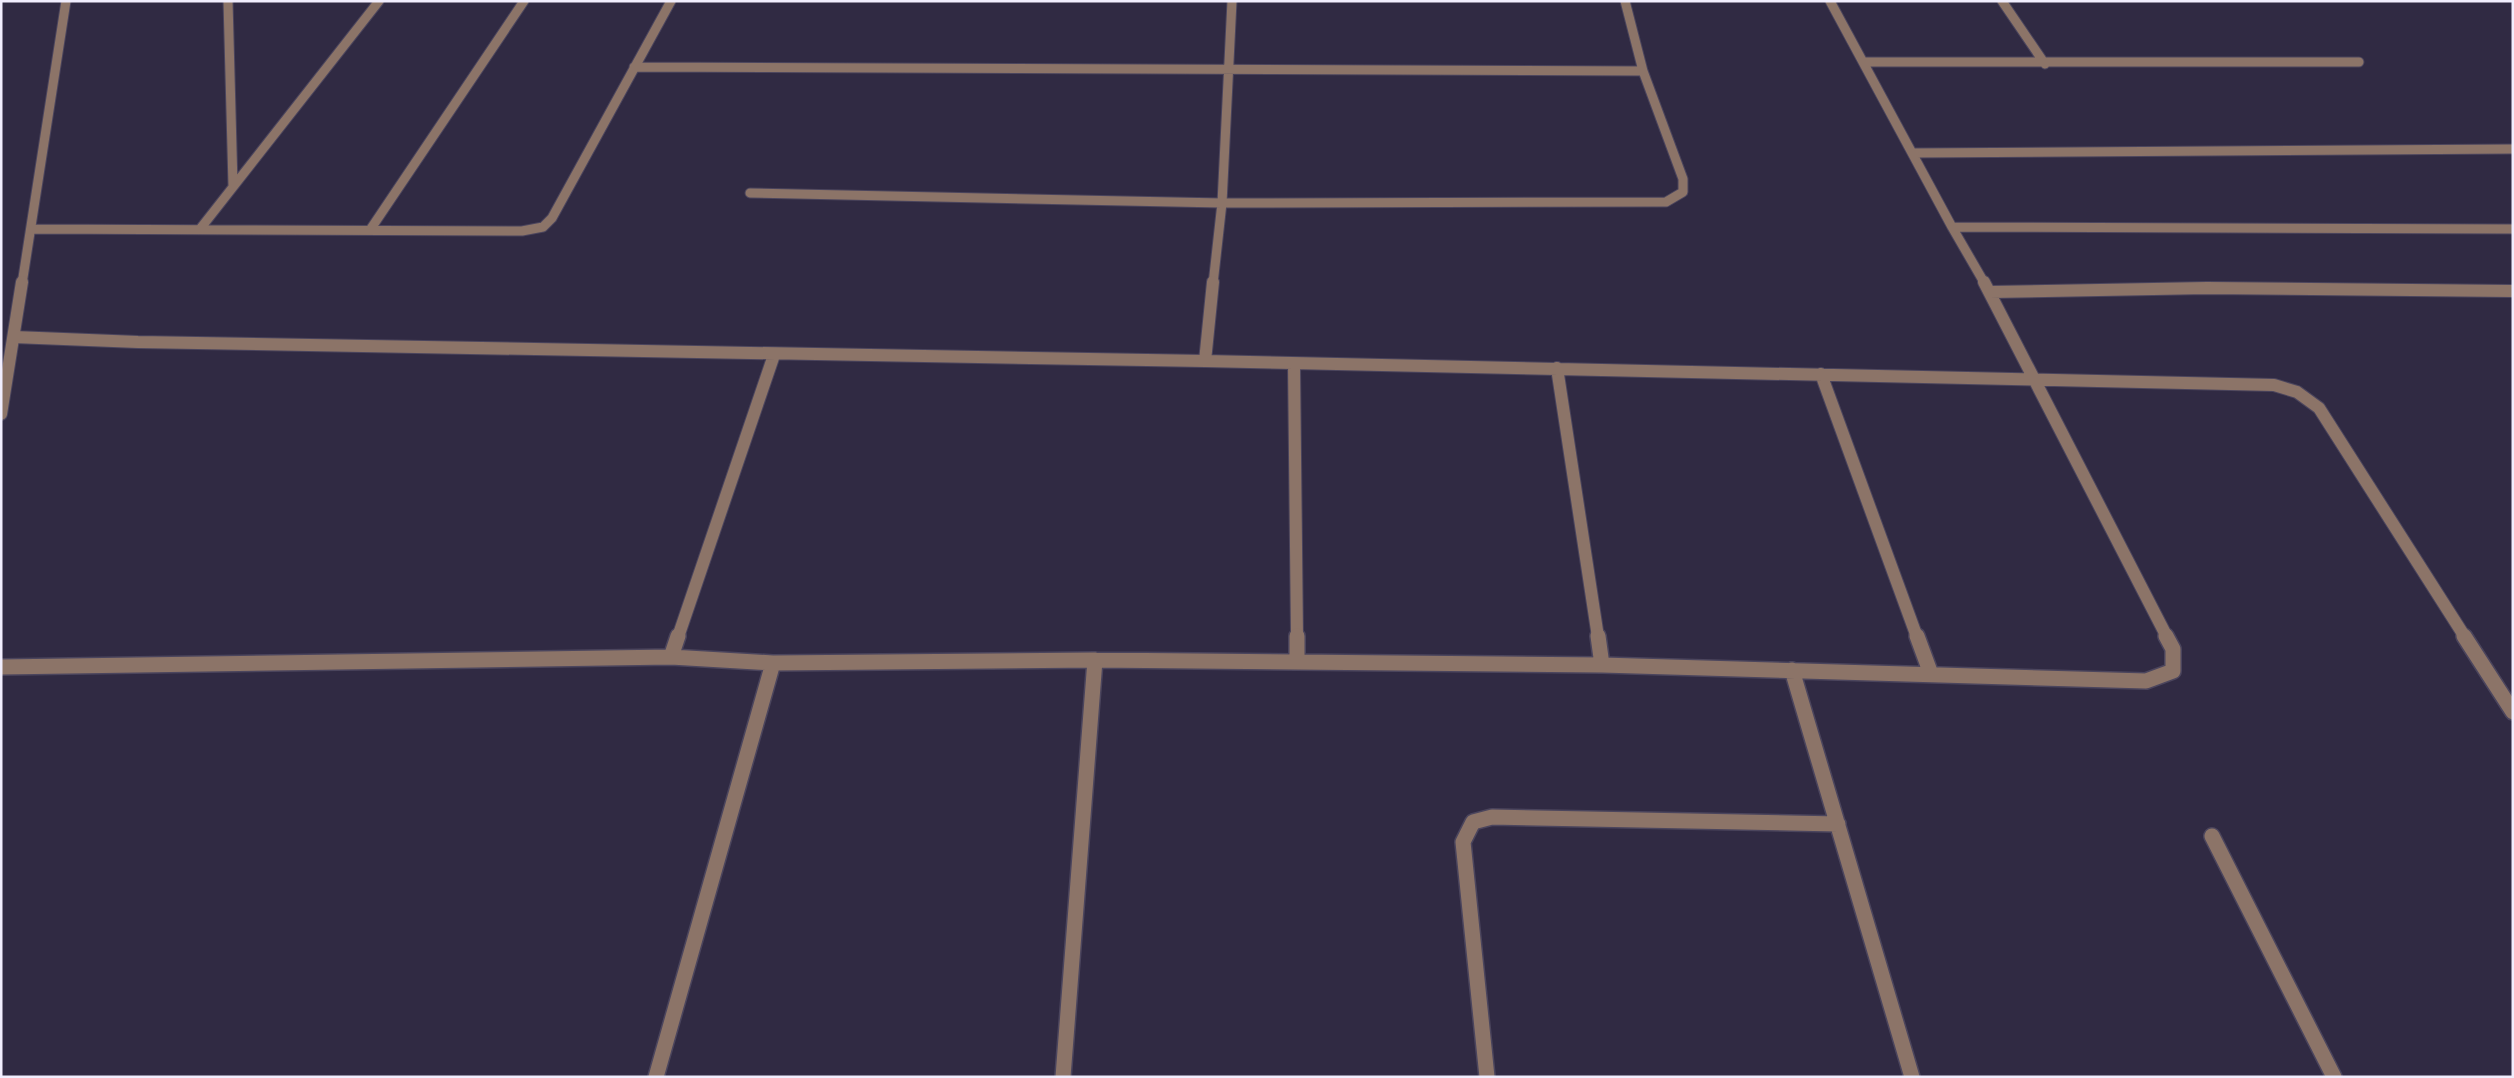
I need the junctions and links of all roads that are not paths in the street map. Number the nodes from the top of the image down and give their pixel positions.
1 (66, 1) edge
2 (228, 1) edge
3 (379, 1) edge
4 (524, 1) edge
5 (671, 1) edge
6 (1232, 1) edge
7 (1624, 1) edge
8 (1830, 1) edge
9 (2002, 1) edge
10 (1864, 62) junction
11 (2359, 62) dead end
12 (2045, 64) junction
13 (634, 67) junction
14 (1229, 69) junction
15 (1643, 72) junction
16 (2513, 149) edge
17 (1912, 153) junction
18 (234, 186) junction
19 (750, 193) dead end
20 (1222, 203) junction
21 (1952, 227) junction
22 (31, 228) junction
23 (2513, 229) edge
24 (200, 230) junction
25 (370, 230) junction
26 (2513, 291) edge
27 (1990, 292) junction
28 (14, 337) junction
29 (774, 355) junction
30 (1205, 361) junction
31 (1294, 364) junction
32 (1557, 368) junction
33 (1821, 374) junction
34 (2033, 380) junction
35 (1, 414) edge
36 (671, 657) junction
37 (1094, 660) junction
38 (1298, 662) junction
39 (773, 663) junction
40 (1602, 665) junction
41 (1, 667) edge
42 (1792, 670) junction
43 (1931, 674) junction
44 (2513, 712) edge
45 (1838, 824) junction
46 (2212, 836) dead end
47 (656, 1077) edge
48 (1063, 1077) edge
49 (1486, 1077) edge
50 (1912, 1077) edge
51 (2334, 1077) edge

1 - 22 street
2 - 18 street
3 - 18 street
4 - 25 street
5 - 13 street
6 - 14 street
7 - 15 street
8 - 10 street
9 - 12 street
10 - 12 street
10 - 17 street
11 - 12 street
13 - 14 street
13 - 25 street
14 - 15 street
14 - 20 street
15 - 20 street
16 - 17 street
17 - 21 street
18 - 24 street
19 - 20 street
20 - 30 street
21 - 23 street
21 - 27 street
22 - 24 street
22 - 28 street
24 - 25 street
26 - 27 street
27 - 34 street
28 - 29 street
28 - 35 street
29 - 30 street
29 - 36 street
30 - 31 street
31 - 32 street
31 - 38 street
32 - 33 street
32 - 40 street
33 - 34 street
33 - 43 street
34 - 43 street
34 - 44 street
36 - 39 street
36 - 41 street
37 - 38 street
37 - 39 street
37 - 48 street
38 - 40 street
39 - 47 street
40 - 42 street
42 - 43 street
42 - 45 street
45 - 49 street
45 - 50 street
46 - 51 street

